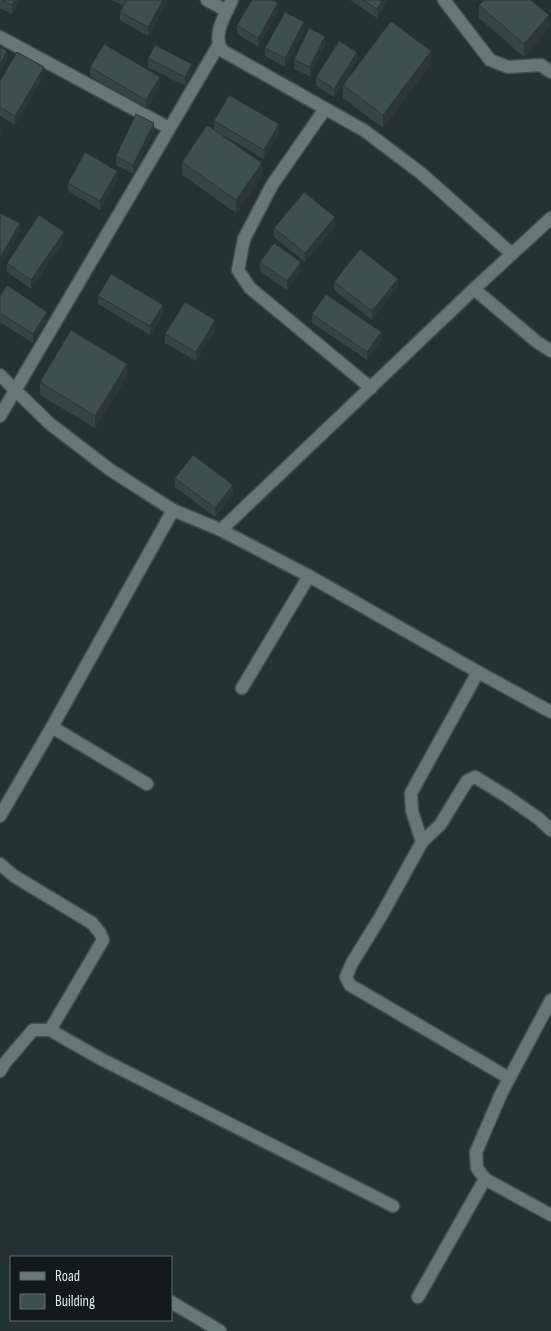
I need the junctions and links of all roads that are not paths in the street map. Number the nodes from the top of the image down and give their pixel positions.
1 (207, 0) edge
2 (444, 0) edge
3 (229, 6) edge
4 (0, 37) edge
5 (218, 46) junction
6 (551, 72) edge
7 (325, 108) junction
8 (169, 128) junction
9 (551, 218) edge
10 (512, 254) junction
11 (474, 289) junction
12 (551, 351) edge
13 (0, 375) edge
14 (371, 388) junction
15 (15, 390) junction
16 (0, 416) edge
17 (173, 510) junction
18 (221, 530) junction
19 (309, 576) junction
20 (478, 672) junction
21 (242, 688) dead end
22 (551, 712) edge
23 (52, 727) junction
24 (147, 784) dead end
25 (0, 816) edge
26 (551, 830) edge
27 (422, 842) junction
28 (0, 864) edge
29 (551, 1000) edge
30 (50, 1030) junction
31 (0, 1071) edge
32 (509, 1078) junction
33 (485, 1179) junction
34 (393, 1206) dead end
35 (551, 1215) edge
36 (418, 1296) dead end
37 (172, 1303) edge
38 (220, 1331) edge

1 - 3 street
2 - 6 street
3 - 5 street
4 - 8 street
5 - 7 street
5 - 8 street
7 - 10 street
7 - 14 street
8 - 15 street
9 - 10 street
10 - 11 street
11 - 12 street
11 - 14 street
13 - 15 street
14 - 18 street
15 - 16 street
15 - 17 street
17 - 18 street
17 - 23 street
18 - 19 street
19 - 20 street
19 - 21 street
20 - 22 street
20 - 27 street
23 - 24 street
23 - 25 street
26 - 27 street
27 - 32 street
28 - 30 street
29 - 32 street
30 - 31 street
30 - 34 street
32 - 33 street
33 - 35 street
33 - 36 street
37 - 38 street

